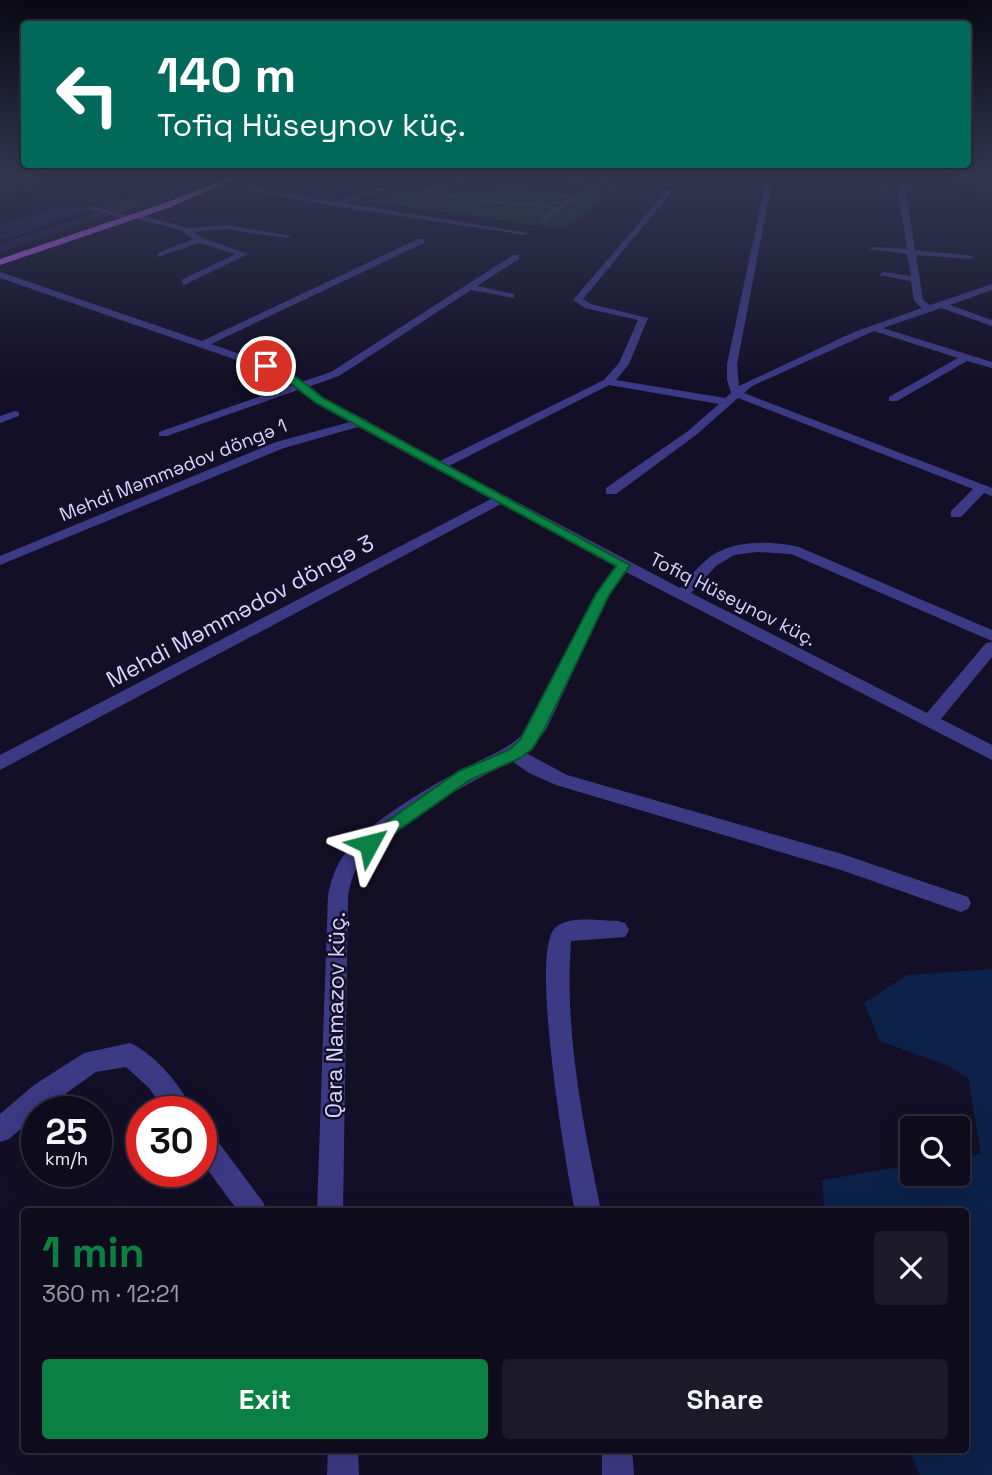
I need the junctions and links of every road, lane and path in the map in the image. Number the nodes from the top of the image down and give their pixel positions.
1 (42, 245) edge
2 (47, 245) edge
3 (187, 245) edge
4 (215, 245) edge
5 (413, 245) edge
6 (624, 245) edge
7 (756, 245) edge
8 (910, 245) edge
9 (873, 249) dead end
10 (911, 252) junction
11 (161, 255) dead end
12 (970, 256) dead end
13 (516, 257) dead end
14 (0, 260) edge
15 (0, 275) edge
16 (883, 275) dead end
17 (915, 279) junction
18 (184, 282) dead end
19 (469, 287) junction
20 (992, 288) edge
21 (972, 294) junction
22 (511, 296) dead end
23 (992, 300) edge
24 (934, 306) junction
25 (992, 323) edge
26 (873, 328) junction
27 (204, 344) junction
28 (966, 357) junction
29 (992, 365) edge
30 (608, 382) junction
31 (299, 386) junction
32 (732, 398) junction
33 (893, 400) dead end
34 (15, 414) dead end
35 (0, 420) edge
36 (363, 422) junction
37 (163, 435) dead end
38 (441, 465) junction
39 (987, 490) edge
40 (611, 491) dead end
41 (502, 498) junction
42 (956, 514) dead end
43 (0, 561) edge
44 (624, 565) junction
45 (682, 594) junction
46 (992, 636) edge
47 (992, 647) edge
48 (930, 721) junction
49 (992, 752) edge
50 (515, 754) junction
51 (0, 763) edge
52 (961, 903) dead end
53 (618, 930) dead end
54 (169, 1096) edge
55 (0, 1130) edge
56 (217, 1161) edge
57 (252, 1208) edge
58 (330, 1208) edge
59 (588, 1208) edge
60 (342, 1453) edge
61 (617, 1453) edge
62 (343, 1475) edge
63 (618, 1475) edge

1 - 14 main road
2 - 14 main road
3 - 11 street
4 - 18 street
5 - 27 street
6 - 30 street
7 - 32 street
8 - 10 street
9 - 10 street
10 - 12 street
10 - 17 street
13 - 19 street
15 - 27 street, Tofiq Hüseynov küç.
16 - 17 street
17 - 24 street
19 - 22 street
19 - 31 street
20 - 21 street
21 - 23 street
21 - 24 street
24 - 25 street
24 - 26 street
26 - 28 street
26 - 32 street
27 - 31 street, Tofiq Hüseynov küç.
28 - 29 street
28 - 33 street
30 - 32 street
30 - 38 street
31 - 36 street, Tofiq Hüseynov küç.
31 - 37 street
32 - 39 street
32 - 40 street
34 - 35 street
36 - 38 street, Tofiq Hüseynov küç.
36 - 43 street, Mehdi Məmmədov döngə 1
38 - 41 street, Tofiq Hüseynov küç.
39 - 42 street
41 - 44 street, Tofiq Hüseynov küç.
41 - 51 street, Mehdi Məmmədov döngə 3
44 - 45 street, Tofiq Hüseynov küç.
44 - 50 street, Qara Namazov küç.
45 - 46 street
45 - 48 street, Tofiq Hüseynov küç.
47 - 48 street
48 - 49 street, Tofiq Hüseynov küç.
50 - 52 street
50 - 58 street, Qara Namazov küç.
53 - 59 street
54 - 55 street
56 - 57 street
60 - 62 street
61 - 63 street

